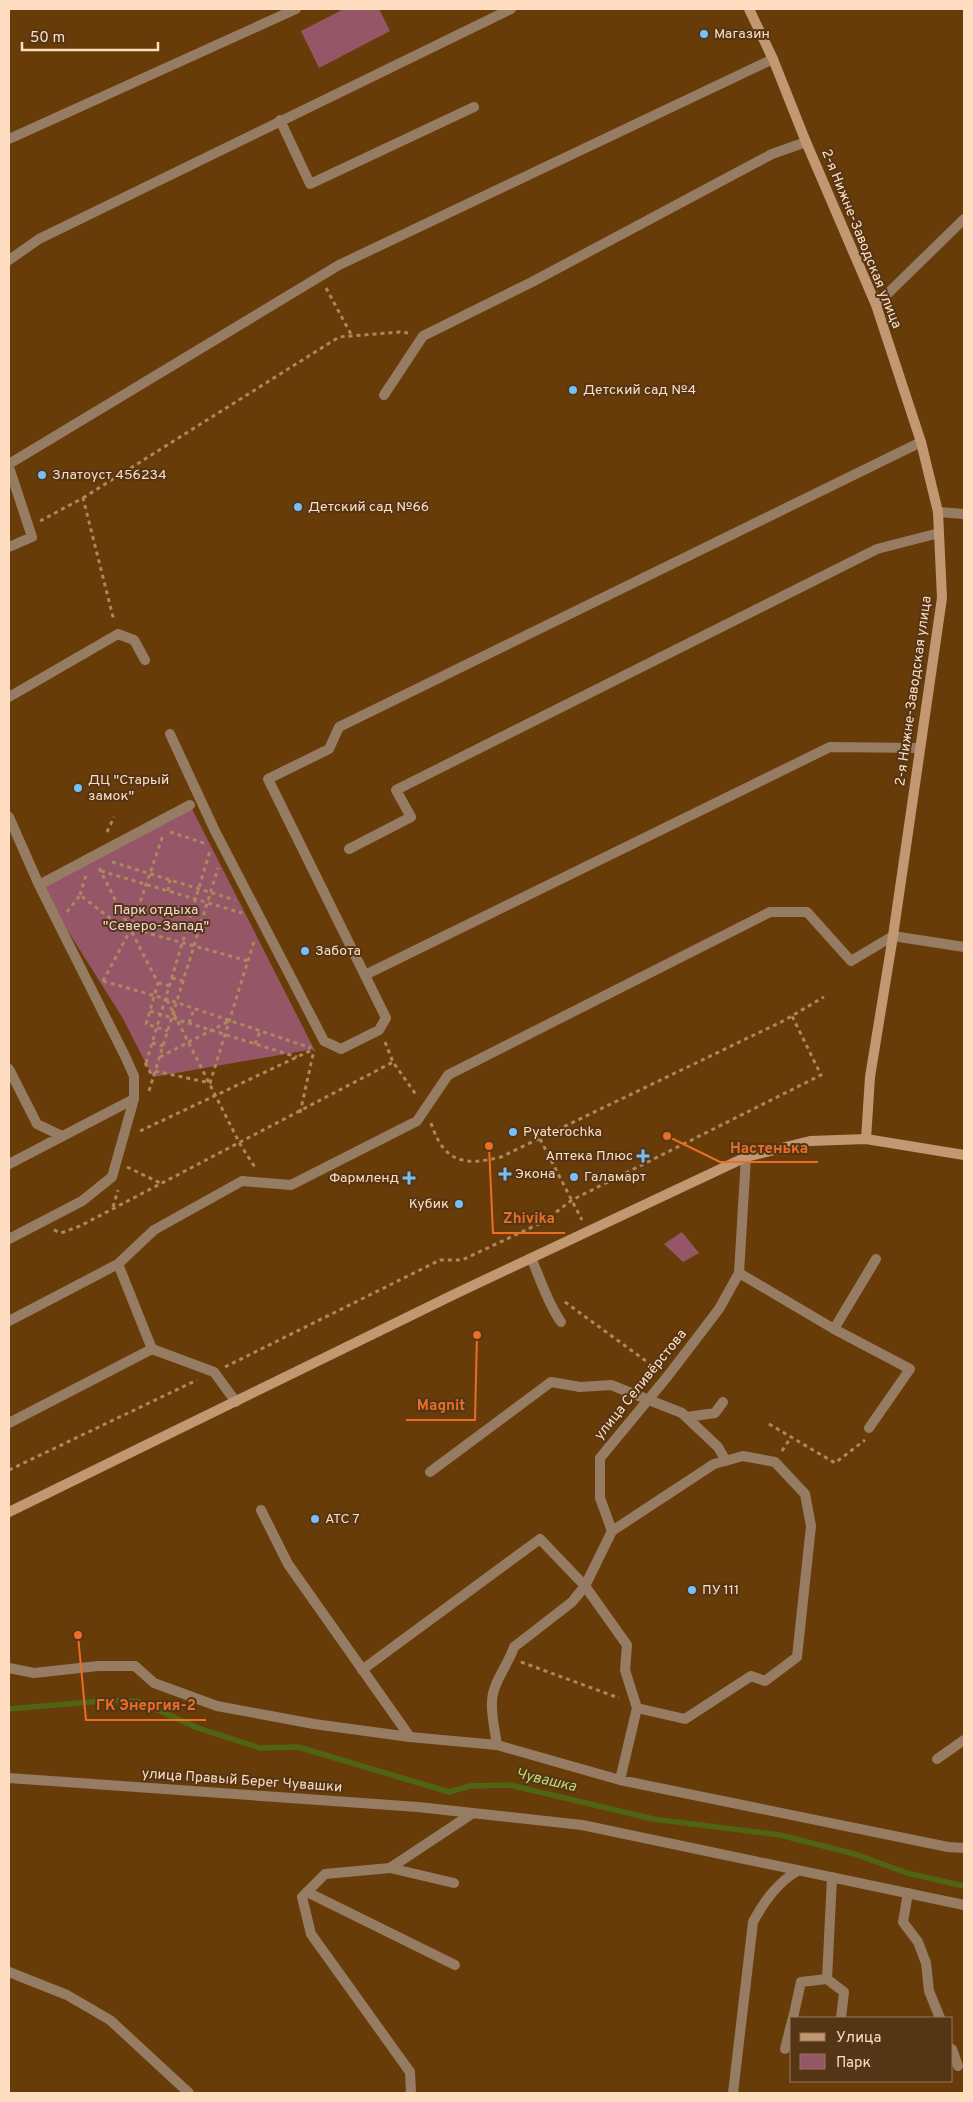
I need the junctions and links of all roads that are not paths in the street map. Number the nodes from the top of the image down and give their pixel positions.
1 (296, 9) edge
2 (510, 9) edge
3 (749, 9) edge
4 (773, 58) junction
5 (474, 107) dead end
6 (280, 120) junction
7 (9, 139) edge
8 (806, 142) junction
9 (964, 219) edge
10 (9, 260) edge
11 (876, 305) junction
12 (384, 395) dead end
13 (921, 442) junction
14 (9, 466) edge
15 (938, 512) junction
16 (964, 514) edge
17 (939, 533) junction
18 (9, 547) edge
19 (145, 660) dead end
20 (9, 697) edge
21 (170, 734) dead end
22 (920, 748) junction
23 (190, 805) dead end
24 (9, 817) edge
25 (349, 849) dead end
26 (39, 885) junction
27 (893, 936) junction
28 (964, 947) edge
29 (365, 975) junction
30 (9, 1069) edge
31 (134, 1099) junction
32 (62, 1136) junction
33 (866, 1139) junction
34 (964, 1156) edge
35 (746, 1158) junction
36 (9, 1164) edge
37 (9, 1238) edge
38 (531, 1258) junction
39 (876, 1259) dead end
40 (118, 1264) junction
41 (739, 1273) junction
42 (9, 1321) edge
43 (561, 1322) dead end
44 (834, 1329) junction
45 (152, 1349) junction
46 (648, 1400) junction
47 (236, 1402) junction
48 (723, 1402) dead end
49 (687, 1417) junction
50 (9, 1423) edge
51 (869, 1428) road end
52 (726, 1461) junction
53 (430, 1472) dead end
54 (261, 1510) dead end
55 (9, 1512) edge
56 (612, 1531) junction
57 (585, 1586) junction
58 (9, 1668) edge
59 (362, 1670) junction
60 (637, 1708) junction
61 (410, 1737) junction
62 (964, 1740) edge
63 (497, 1744) junction
64 (936, 1759) dead end
65 (9, 1778) edge
66 (620, 1780) junction
67 (473, 1813) junction
68 (964, 1848) edge
69 (390, 1868) junction
70 (799, 1870) junction
71 (832, 1877) junction
72 (454, 1883) dead end
73 (307, 1892) junction
74 (908, 1893) junction
75 (964, 1905) edge
76 (455, 1966) dead end
77 (9, 1972) edge
78 (827, 1979) junction
79 (793, 2017) edge
80 (841, 2017) edge
81 (940, 2017) edge
82 (790, 2028) edge
83 (785, 2049) dead end
84 (953, 2052) edge
85 (958, 2066) dead end
86 (189, 2093) edge
87 (411, 2093) edge
88 (733, 2093) edge

1 - 7 street
2 - 6 street
3 - 4 main road, 2-я Нижне-Заводская улица
4 - 8 main road, 2-я Нижне-Заводская улица
4 - 14 street
5 - 6 street
6 - 10 street
8 - 11 main road, 2-я Нижне-Заводская улица
8 - 12 street
9 - 11 street
11 - 13 main road, 2-я Нижне-Заводская улица
13 - 15 main road, 2-я Нижне-Заводская улица
13 - 29 street
14 - 18 street
15 - 16 street
15 - 17 main road, 2-я Нижне-Заводская улица
17 - 22 main road, 2-я Нижне-Заводская улица
17 - 25 street
19 - 20 street
21 - 29 street
22 - 27 main road, 2-я Нижне-Заводская улица
22 - 29 street
23 - 26 street
24 - 26 street
26 - 31 street
27 - 28 street
27 - 33 main road, 2-я Нижне-Заводская улица
27 - 40 street
30 - 32 street
31 - 32 street
31 - 37 street
32 - 36 street
33 - 34 main road
33 - 35 main road
35 - 38 main road
35 - 41 street, улица Селивёрстова
38 - 43 street
38 - 47 main road
39 - 44 street
40 - 42 street
40 - 45 street
41 - 44 street
41 - 46 street, улица Селивёрстова
44 - 51 street
45 - 47 street
45 - 50 street
46 - 49 street
46 - 53 street
46 - 56 street, улица Селивёрстова
47 - 55 main road
48 - 49 street
49 - 52 street
52 - 56 street
52 - 60 street
54 - 59 street
56 - 57 street
57 - 59 street
57 - 60 street
57 - 63 street
58 - 61 street
59 - 61 street
60 - 66 street
61 - 63 street
62 - 64 street
63 - 66 street
65 - 67 street, улица Правый Берег Чувашки
66 - 68 street
67 - 69 street
67 - 70 street, улица Правый Берег Чувашки
69 - 72 street
69 - 73 street
70 - 71 street, улица Правый Берег Чувашки
70 - 88 street
71 - 74 street, улица Правый Берег Чувашки
71 - 78 street
73 - 76 street
73 - 87 street
74 - 75 street, улица Правый Берег Чувашки
74 - 81 street
77 - 86 street
78 - 79 street
78 - 80 street
82 - 83 street
84 - 85 street

